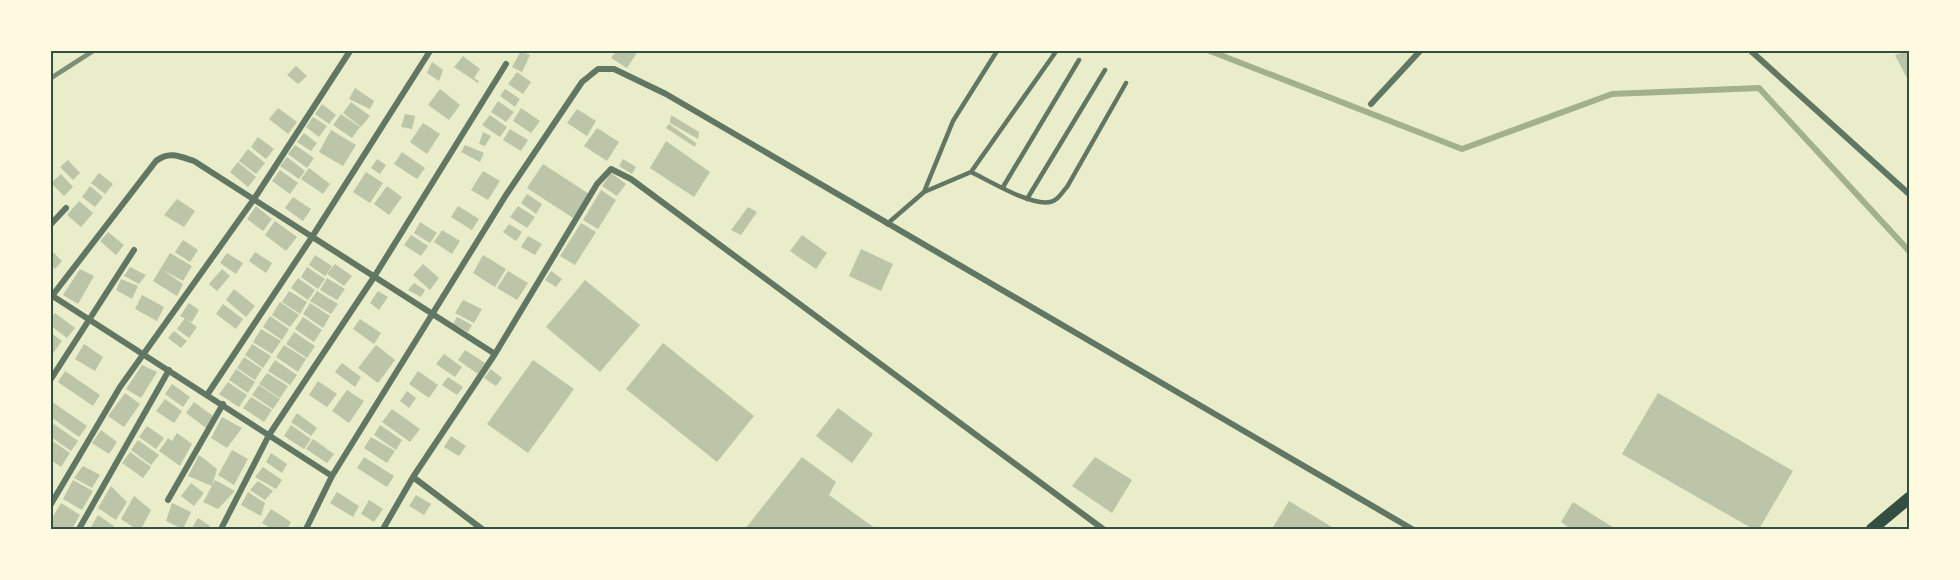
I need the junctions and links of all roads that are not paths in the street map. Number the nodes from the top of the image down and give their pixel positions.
1 (350, 51) edge
2 (430, 51) edge
3 (997, 51) edge
4 (1420, 51) edge
5 (1751, 51) edge
6 (1055, 53) dead end
7 (1079, 60) dead end
8 (506, 64) dead end
9 (1105, 70) dead end
10 (1126, 83) dead end
11 (1371, 104) dead end
12 (971, 172) junction
13 (1003, 187) junction
14 (924, 192) junction
15 (1909, 194) edge
16 (1027, 198) junction
17 (254, 199) junction
18 (66, 208) dead end
19 (51, 224) edge
20 (887, 224) junction
21 (312, 237) junction
22 (134, 250) dead end
23 (374, 277) junction
24 (52, 296) edge
25 (432, 315) junction
26 (89, 319) junction
27 (495, 354) junction
28 (146, 355) junction
29 (169, 370) junction
30 (51, 380) edge
31 (207, 395) junction
32 (223, 404) junction
33 (269, 435) junction
34 (332, 476) junction
35 (413, 477) junction
36 (1909, 498) edge
37 (168, 500) dead end
38 (51, 504) edge
39 (80, 529) edge
40 (221, 529) edge
41 (306, 529) edge
42 (383, 529) edge
43 (482, 529) edge
44 (1103, 529) edge
45 (1412, 529) edge
46 (1872, 529) edge

1 - 17 street
2 - 21 street
3 - 14 lane
4 - 11 street
5 - 15 street
6 - 12 lane
7 - 13 lane
8 - 23 street
9 - 16 lane
10 - 16 lane
12 - 13 lane
12 - 14 lane
13 - 16 lane
14 - 20 lane
17 - 21 street
17 - 24 street
17 - 28 street
18 - 19 street
20 - 25 street
20 - 45 street
21 - 23 street
21 - 31 street
22 - 26 street
23 - 25 street
23 - 33 street
24 - 26 street
25 - 27 street
25 - 34 street
26 - 28 street
26 - 30 street
27 - 35 street
27 - 44 street
28 - 29 street
28 - 38 street
29 - 31 street
29 - 39 street
31 - 32 street
32 - 33 street
32 - 37 street
33 - 34 street
33 - 40 street
34 - 41 street
35 - 42 street
35 - 43 street
36 - 46 main road

